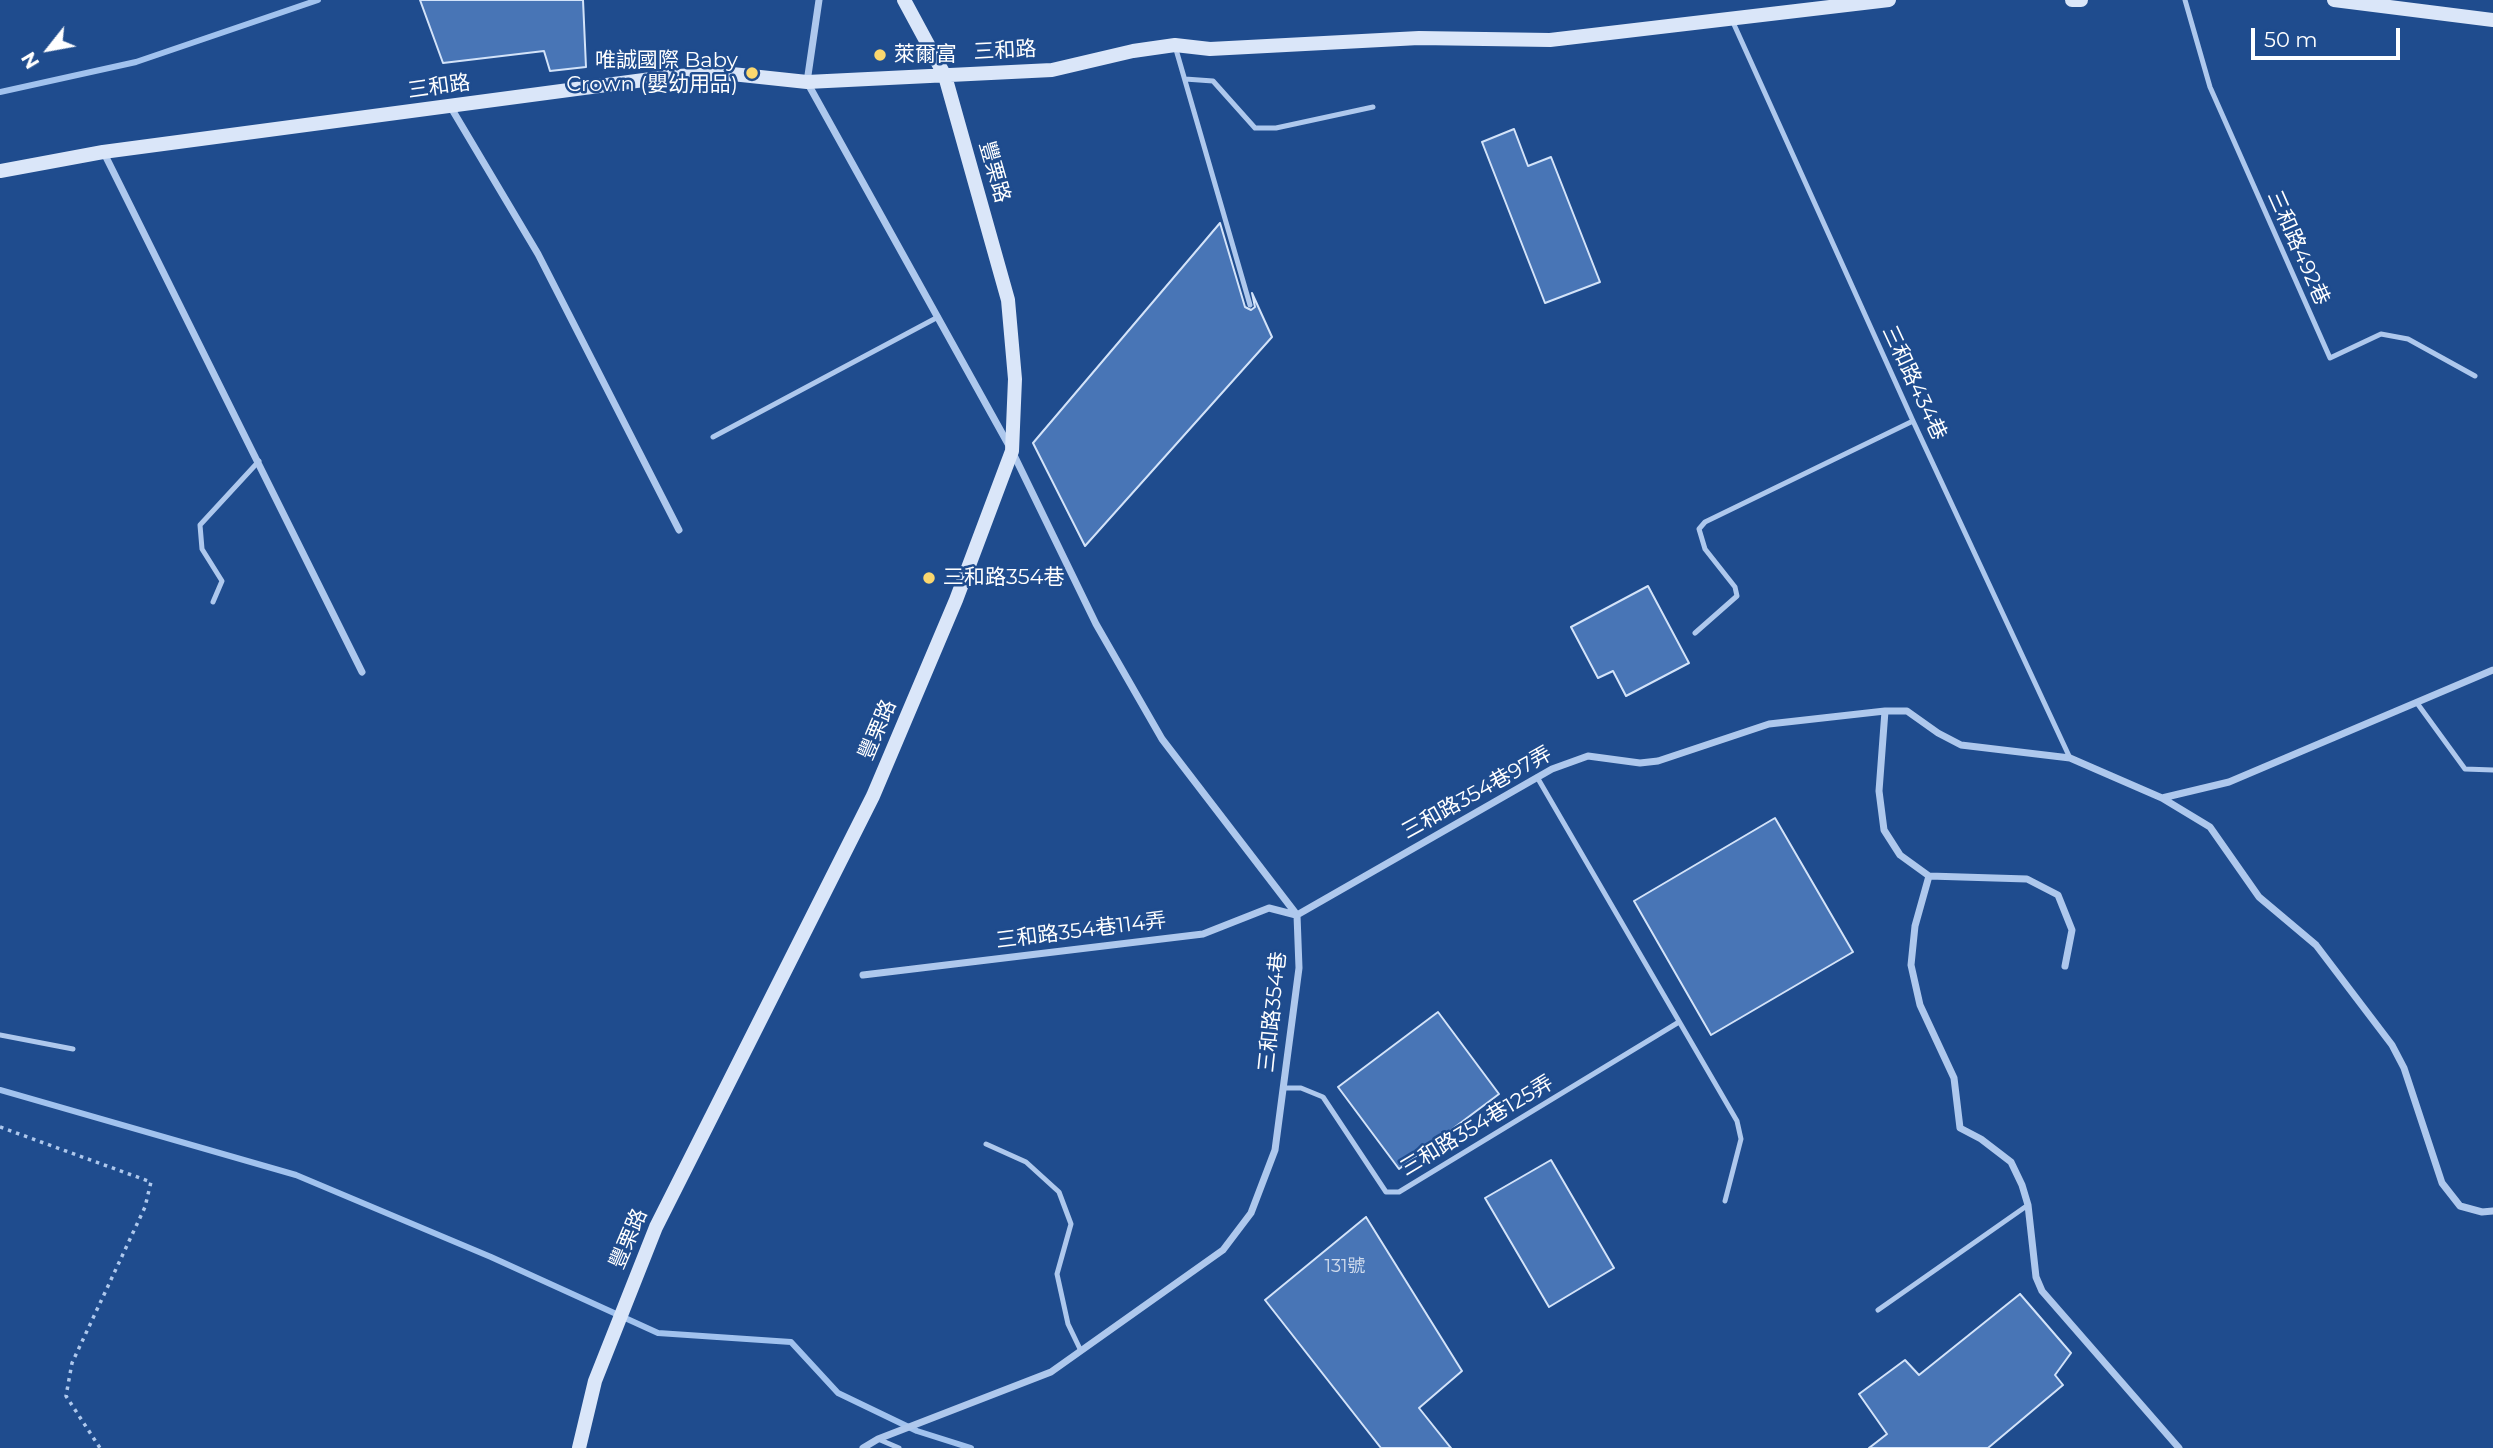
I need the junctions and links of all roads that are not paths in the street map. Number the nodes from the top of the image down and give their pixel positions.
1 (818, 0) edge
2 (905, 0) edge
3 (1889, 0) edge
4 (2072, 0) edge
5 (2081, 0) edge
6 (2185, 0) edge
7 (2334, 0) edge
8 (1732, 20) junction
9 (2493, 20) edge
10 (1175, 45) junction
11 (945, 76) junction
12 (1185, 79) junction
13 (807, 82) junction
14 (450, 106) junction
15 (1373, 107) dead end
16 (103, 152) junction
17 (0, 171) edge
18 (1250, 305) dead end
19 (939, 317) junction
20 (2475, 376) dead end
21 (1913, 421) junction
22 (713, 437) dead end
23 (1012, 451) junction
24 (259, 461) junction
25 (679, 530) dead end
26 (213, 602) dead end
27 (1695, 633) dead end
28 (2493, 670) edge
29 (362, 672) dead end
30 (2417, 703) junction
31 (1885, 711) junction
32 (2070, 758) junction
33 (2493, 770) edge
34 (1537, 777) junction
35 (2162, 798) junction
36 (1929, 876) junction
37 (1297, 915) junction
38 (2065, 966) dead end
39 (863, 975) dead end
40 (1679, 1022) junction
41 (0, 1035) edge
42 (73, 1049) dead end
43 (1283, 1088) junction
44 (986, 1144) dead end
45 (1726, 1201) dead end
46 (2028, 1205) junction
47 (2493, 1211) edge
48 (1878, 1310) dead end
49 (1081, 1351) junction
50 (878, 1439) junction
51 (579, 1448) edge
52 (863, 1448) edge
53 (899, 1448) edge
54 (2179, 1448) edge

1 - 13 street
2 - 11 street, 豐栗路
3 - 8 street, 三和路
4 - 5 street
6 - 20 lane, 三和路492巷
7 - 9 street
8 - 10 street, 三和路
8 - 21 lane, 三和路434巷
10 - 11 street, 三和路
10 - 12 lane
11 - 13 street, 三和路
11 - 23 street, 豐栗路
12 - 15 lane
12 - 18 lane
13 - 14 street, 三和路
13 - 19 street
14 - 16 street, 三和路
14 - 25 street
16 - 17 street, 三和路
16 - 24 street
19 - 22 lane
19 - 23 street
21 - 27 lane
21 - 32 lane, 三和路434巷
23 - 37 street
23 - 51 street, 豐栗路
24 - 26 lane
24 - 29 street
28 - 30 street
30 - 33 lane
30 - 35 street
31 - 32 street, 三和路354巷97弄
31 - 34 street, 三和路354巷97弄
31 - 36 street
32 - 35 street, 三和路354巷97弄
34 - 37 street, 三和路354巷97弄
34 - 40 lane
35 - 47 street, 三和路354巷97弄
36 - 38 street
36 - 46 street
37 - 39 street, 三和路354巷114弄
37 - 43 street, 三和路354巷
40 - 43 lane, 三和路354巷125弄
40 - 45 lane
41 - 42 lane
43 - 49 street, 三和路354巷
44 - 49 lane
46 - 48 lane
46 - 54 street
49 - 50 street, 三和路354巷
50 - 52 street, 三和路354巷
50 - 53 lane

